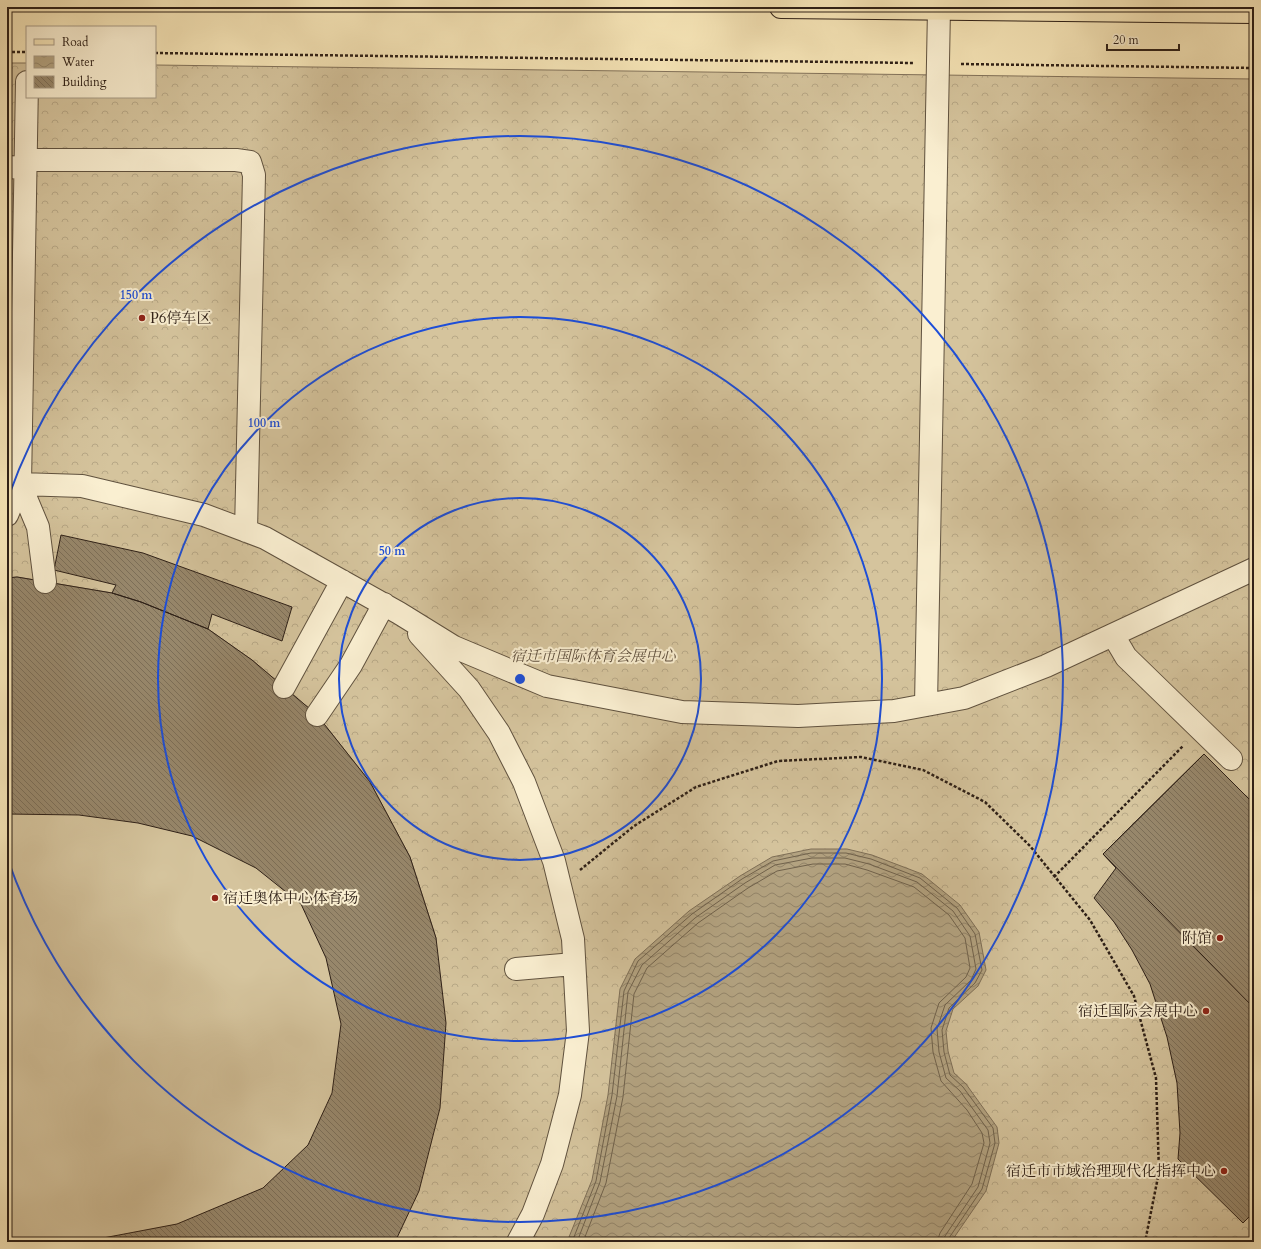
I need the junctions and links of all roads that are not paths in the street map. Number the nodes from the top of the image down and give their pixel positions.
1 (781, 7) edge
2 (939, 8) junction
3 (1254, 12) edge
4 (26, 92) edge
5 (19, 165) edge
6 (20, 484) junction
7 (7, 515) edge
8 (246, 531) junction
9 (1254, 557) edge
10 (1254, 569) edge
11 (342, 581) junction
12 (45, 582) dead end
13 (1208, 589) junction
14 (391, 608) junction
15 (1113, 634) junction
16 (284, 687) dead end
17 (926, 705) junction
18 (317, 715) dead end
19 (1231, 759) dead end
20 (574, 964) junction
21 (516, 969) dead end
22 (518, 1242) edge

1 - 2 main road
2 - 3 main road
2 - 17 lane
4 - 5 lane
5 - 6 lane
5 - 8 lane
6 - 7 lane
6 - 8 lane
6 - 12 lane
8 - 11 lane
9 - 13 lane
10 - 13 lane
11 - 14 lane
11 - 16 lane
13 - 15 lane
14 - 17 lane
14 - 18 lane
14 - 20 lane
15 - 17 lane
15 - 19 lane
20 - 21 lane
20 - 22 lane

